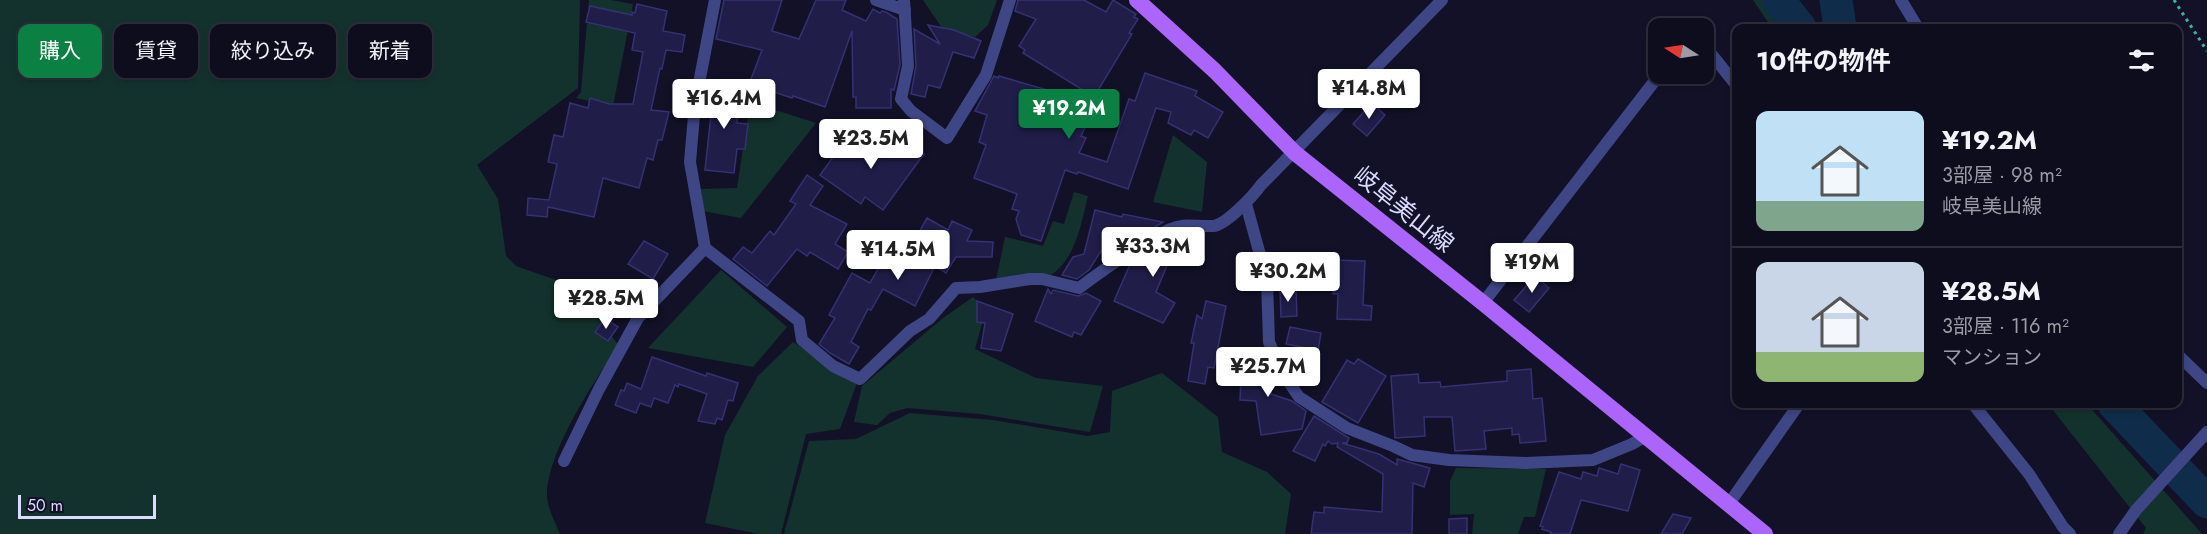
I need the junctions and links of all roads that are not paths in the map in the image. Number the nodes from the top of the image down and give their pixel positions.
1 (715, 0) edge
2 (876, 0) edge
3 (1010, 0) edge
4 (1137, 0) edge
5 (1442, 0) edge
6 (1901, 0) edge
7 (904, 5) edge
8 (1916, 24) edge
9 (1714, 58) edge
10 (1732, 81) edge
11 (1652, 84) edge
12 (1295, 153) junction
13 (1246, 204) junction
14 (705, 248) junction
15 (1483, 303) junction
16 (2182, 359) edge
17 (2207, 383) edge
18 (1796, 408) edge
19 (1976, 408) edge
20 (2207, 432) edge
21 (1646, 436) junction
22 (564, 461) dead end
23 (1728, 505) junction
24 (1765, 534) edge
25 (2070, 534) edge
26 (2119, 534) edge

1 - 14 street
2 - 7 street
3 - 7 street
4 - 12 main road, 岐阜美山線
5 - 12 street
6 - 8 street
9 - 10 street
11 - 15 street
12 - 13 street
12 - 15 main road, 岐阜美山線
13 - 14 street
13 - 21 street
14 - 22 street
15 - 21 main road, 岐阜美山線
16 - 17 street
18 - 23 street
19 - 25 street
20 - 26 street
21 - 23 main road, 岐阜美山線
23 - 24 main road, 岐阜美山線

